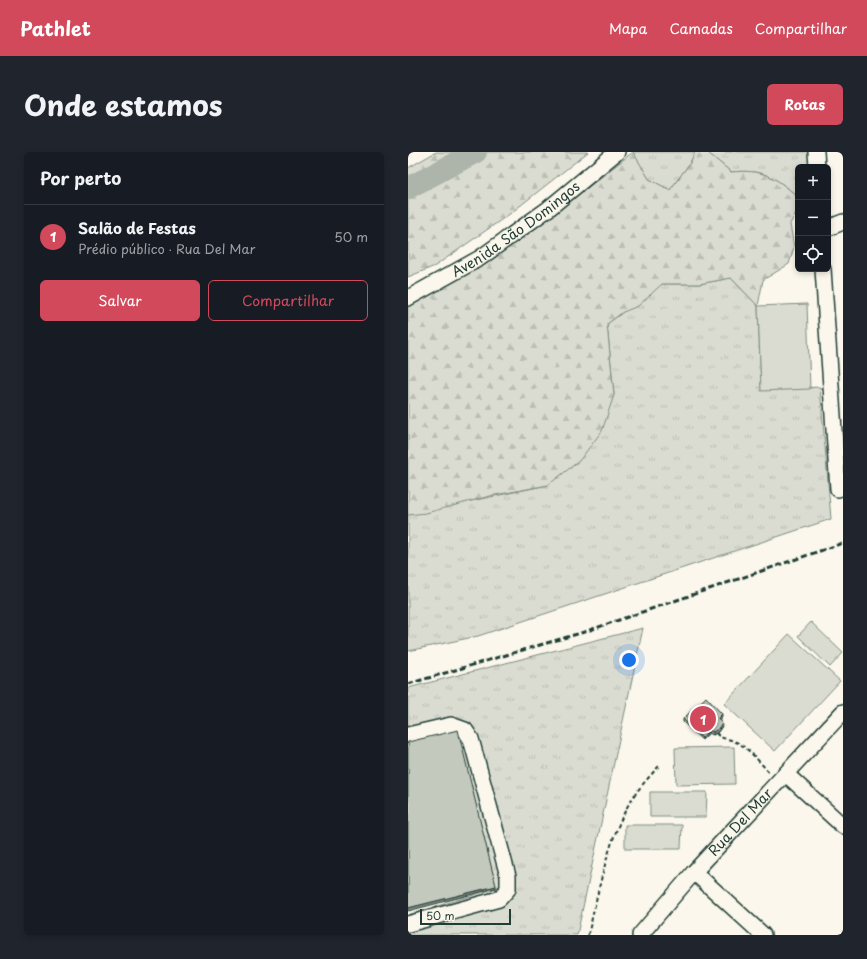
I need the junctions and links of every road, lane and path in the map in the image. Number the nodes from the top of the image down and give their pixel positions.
1 (617, 152) edge
2 (816, 152) edge
3 (817, 164) edge
4 (843, 222) edge
5 (831, 227) edge
6 (823, 272) edge
7 (408, 298) edge
8 (841, 488) edge
9 (843, 712) edge
10 (716, 733) edge
11 (408, 735) edge
12 (659, 766) dead end
13 (763, 766) dead end
14 (786, 774) junction
15 (843, 826) edge
16 (694, 872) junction
17 (408, 924) edge
18 (588, 935) edge
19 (640, 935) edge
20 (763, 935) edge

1 - 7 street, Avenida São Domingos
2 - 3 street
4 - 5 street
6 - 8 street
9 - 14 street, Rua Del Mar
10 - 13 path
11 - 17 street
12 - 18 path
14 - 15 street
14 - 16 street, Rua Del Mar
16 - 19 street, Rua Del Mar
16 - 20 street

